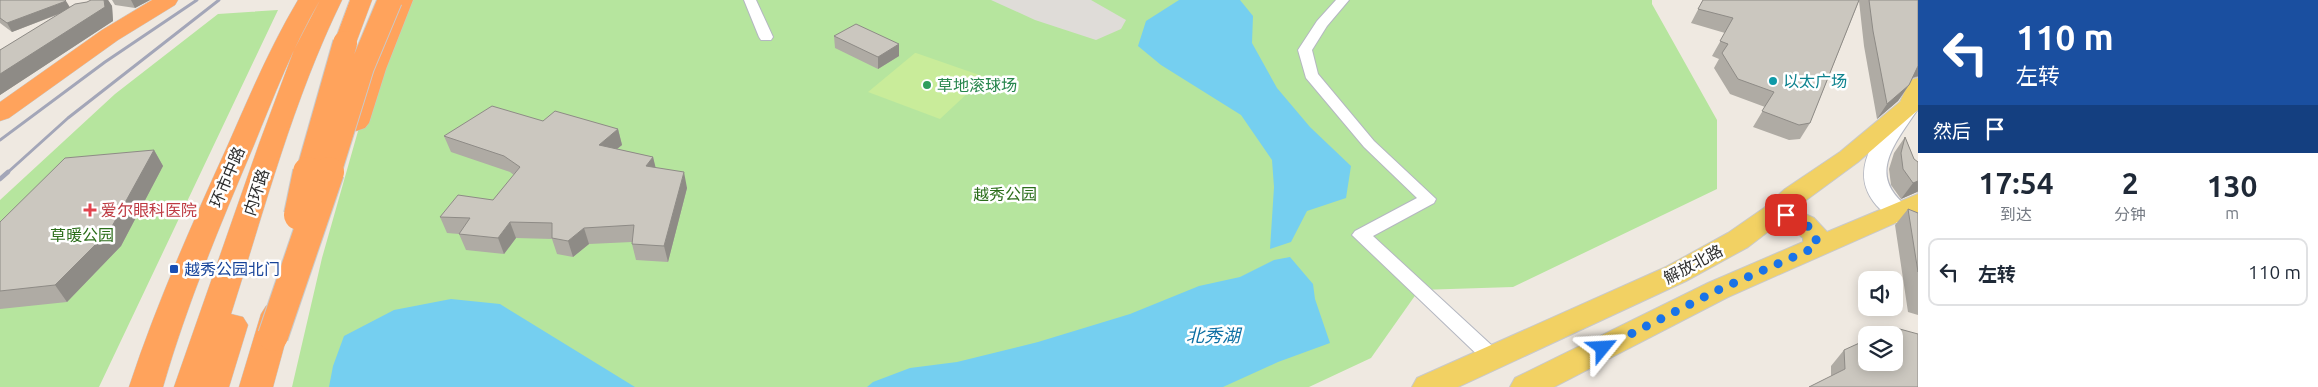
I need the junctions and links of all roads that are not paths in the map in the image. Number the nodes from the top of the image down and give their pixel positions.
1 (155, 0) edge
2 (167, 0) edge
3 (309, 0) edge
4 (331, 0) edge
5 (345, 0) edge
6 (361, 0) edge
7 (378, 0) edge
8 (390, 0) edge
9 (402, 0) edge
10 (750, 0) edge
11 (1343, 0) edge
12 (133, 14) dead end
13 (766, 36) dead end
14 (306, 50) junction
15 (1914, 95) edge
16 (0, 113) edge
17 (1907, 147) edge
18 (1773, 214) junction
19 (1912, 214) edge
20 (1871, 225) junction
21 (1918, 232) edge
22 (1816, 247) junction
23 (296, 250) junction
24 (272, 336) junction
25 (1493, 358) junction
26 (146, 387) edge
27 (161, 387) edge
28 (192, 387) edge
29 (212, 387) edge
30 (257, 387) edge
31 (1428, 387) edge
32 (1526, 387) edge

1 - 12 street
2 - 16 highway
3 - 26 highway, 环市中路
4 - 14 highway, 内环路
5 - 29 highway
6 - 24 highway, bridge
7 - 23 highway
8 - 24 highway, bridge
9 - 23 highway
10 - 13 street
11 - 25 street
14 - 27 highway
14 - 28 highway, 内环路
15 - 17 main road
15 - 18 main road, 解放北路
15 - 19 main road
18 - 22 main road
18 - 25 main road, 解放北路
19 - 20 main road, 解放北路
20 - 21 main road
20 - 22 main road, 解放北路
22 - 32 main road, 解放北路
23 - 30 highway
24 - 30 highway
25 - 31 main road, 解放北路

